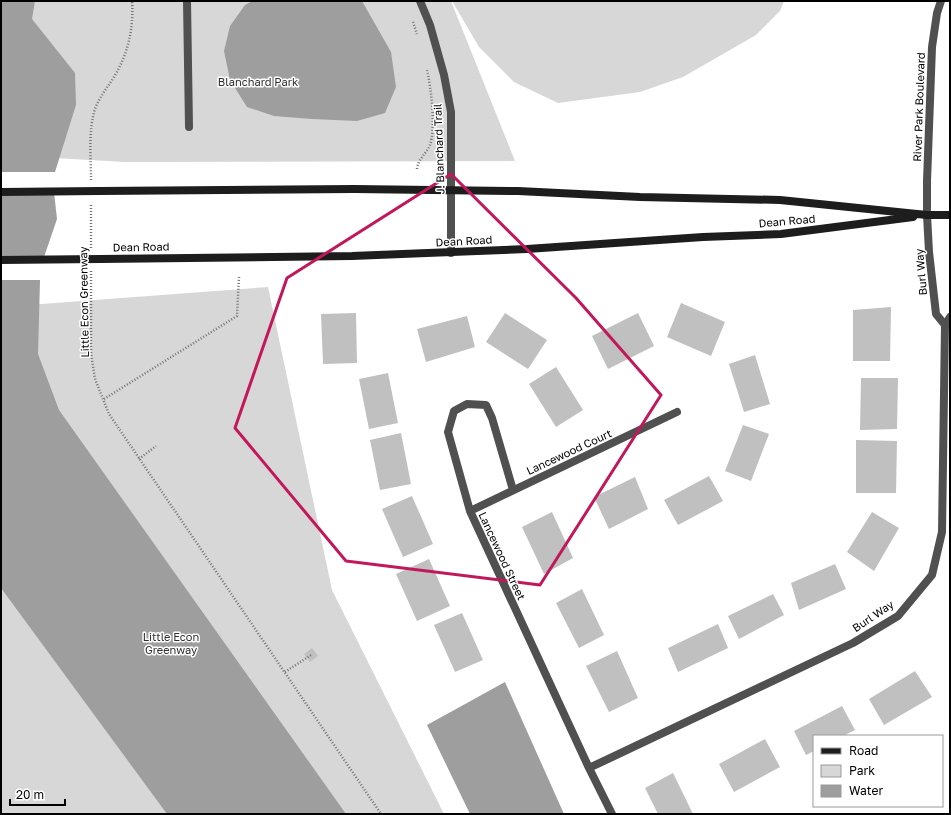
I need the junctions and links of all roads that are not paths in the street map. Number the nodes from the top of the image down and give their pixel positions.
1 (187, 1) edge
2 (420, 1) edge
3 (941, 1) edge
4 (189, 127) dead end
5 (451, 190) junction
6 (1, 192) edge
7 (927, 215) junction
8 (950, 215) edge
9 (451, 252) junction
10 (1, 260) edge
11 (950, 317) edge
12 (945, 325) junction
13 (677, 412) dead end
14 (513, 490) junction
15 (470, 511) junction
16 (589, 768) junction
17 (612, 814) edge

1 - 4 street
2 - 5 street, J. Blanchard Trail
3 - 7 street, River Park Boulevard
5 - 6 main road, Dean Road, bridge
5 - 7 main road, Dean Road
5 - 9 street, J. Blanchard Trail
7 - 8 main road, Dean Road
7 - 9 main road, Dean Road
7 - 12 street, Burl Way
9 - 10 main road, Dean Road, bridge
11 - 12 street
12 - 16 street, Burl Way
13 - 14 street, Lancewood Court
14 - 15 street, Lancewood Court
14 - 15 street, Lancewood Street
15 - 16 street, Lancewood Street
16 - 17 street, Lancewood Street

